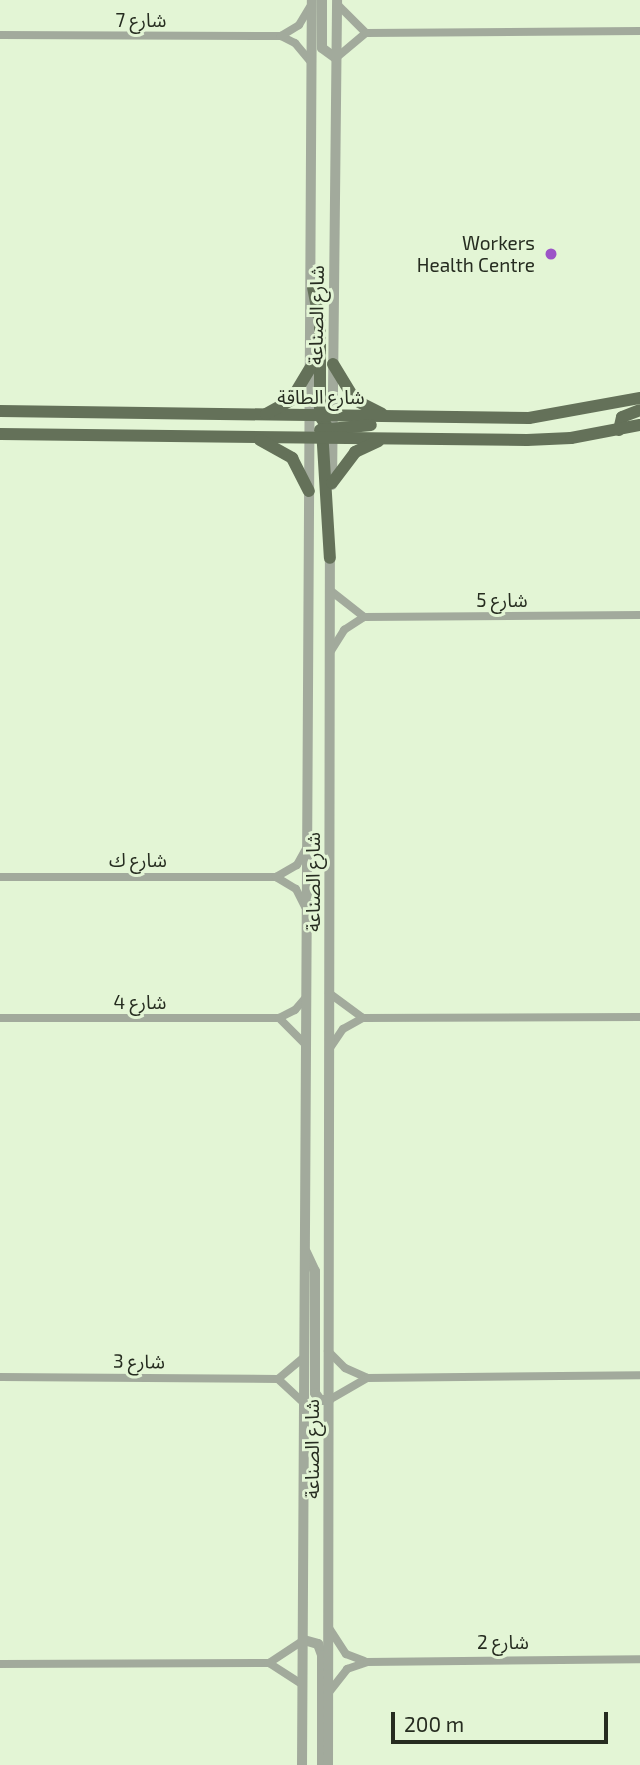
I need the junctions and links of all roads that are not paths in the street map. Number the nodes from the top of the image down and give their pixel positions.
1 (312, 0) edge
2 (322, 0) edge
3 (337, 1) edge
4 (640, 31) edge
5 (366, 33) junction
6 (0, 35) edge
7 (281, 36) junction
8 (336, 58) junction
9 (310, 61) junction
10 (313, 286) junction
11 (333, 364) junction
12 (310, 368) junction
13 (640, 398) edge
14 (640, 410) edge
15 (0, 411) edge
16 (259, 416) junction
17 (392, 417) junction
18 (448, 418) junction
19 (640, 425) edge
20 (322, 427) junction
21 (620, 430) junction
22 (0, 434) edge
23 (209, 437) junction
24 (253, 437) junction
25 (390, 438) junction
26 (332, 483) junction
27 (309, 491) junction
28 (330, 558) junction
29 (331, 591) junction
30 (640, 615) edge
31 (364, 617) junction
32 (331, 651) junction
33 (308, 844) junction
34 (0, 877) edge
35 (276, 877) junction
36 (306, 909) junction
37 (329, 993) junction
38 (307, 996) junction
39 (640, 1017) edge
40 (0, 1018) edge
41 (279, 1018) junction
42 (363, 1018) junction
43 (306, 1045) junction
44 (330, 1048) junction
45 (305, 1249) junction
46 (328, 1351) junction
47 (304, 1356) junction
48 (640, 1375) edge
49 (0, 1377) edge
50 (367, 1378) junction
51 (278, 1379) junction
52 (329, 1400) junction
53 (304, 1403) junction
54 (329, 1629) junction
55 (303, 1640) junction
56 (640, 1658) edge
57 (367, 1662) junction
58 (269, 1663) junction
59 (0, 1664) edge
60 (303, 1685) junction
61 (329, 1694) junction
62 (302, 1765) edge
63 (322, 1765) edge
64 (328, 1765) edge

1 - 7 street
1 - 9 street, شارع الصناعة
2 - 8 street
3 - 5 street
3 - 8 street, شارع الصناعة
4 - 5 street
5 - 8 street
6 - 7 street, شارع 7
7 - 9 street
8 - 11 street, شارع الصناعة
9 - 10 street, شارع الصناعة
10 - 12 street, شارع الصناعة
10 - 20 main road
11 - 17 main road
11 - 20 street, شارع الصناعة
12 - 16 main road
12 - 20 street, شارع الصناعة
13 - 18 main road, شارع الطاقة
14 - 21 main road
15 - 16 main road, شارع الطاقة
16 - 20 main road, شارع الطاقة
17 - 18 main road, شارع الطاقة
17 - 20 main road, شارع الطاقة
18 - 20 main road
19 - 21 main road, شارع الطاقة
20 - 23 main road
20 - 24 main road, شارع الطاقة
20 - 25 main road, شارع الطاقة
20 - 26 street, شارع الصناعة
20 - 27 street, شارع الصناعة
20 - 28 main road
21 - 25 main road, شارع الطاقة
22 - 23 main road, شارع الطاقة
23 - 24 main road, شارع الطاقة
24 - 27 main road
25 - 26 main road
26 - 28 street, شارع الصناعة
27 - 33 street, شارع الصناعة
28 - 29 street, شارع الصناعة
29 - 31 street
29 - 32 street, شارع الصناعة
30 - 31 street, شارع 5
31 - 32 street
32 - 37 street, شارع الصناعة
33 - 35 street
33 - 36 street, شارع الصناعة
34 - 35 street, شارع ك
35 - 36 street
36 - 38 street, شارع الصناعة
37 - 42 street
37 - 44 street, شارع الصناعة
38 - 41 street
38 - 43 street, شارع الصناعة
39 - 42 street
40 - 41 street, شارع 4
41 - 43 street
42 - 44 street
43 - 45 street, شارع الصناعة
44 - 46 street, شارع الصناعة
45 - 47 street, شارع الصناعة
45 - 52 street
46 - 50 street
46 - 52 street, شارع الصناعة
47 - 51 street
47 - 53 street, شارع الصناعة
48 - 50 street
49 - 51 street, شارع 3
50 - 52 street
51 - 53 street
52 - 54 street, شارع الصناعة
53 - 55 street, شارع الصناعة
54 - 57 street
54 - 61 street, شارع الصناعة
55 - 58 street
55 - 60 street, شارع الصناعة
55 - 63 street
56 - 57 street, شارع 2
57 - 61 street
58 - 59 street
58 - 60 street
60 - 62 street, شارع الصناعة
61 - 64 street, شارع الصناعة

